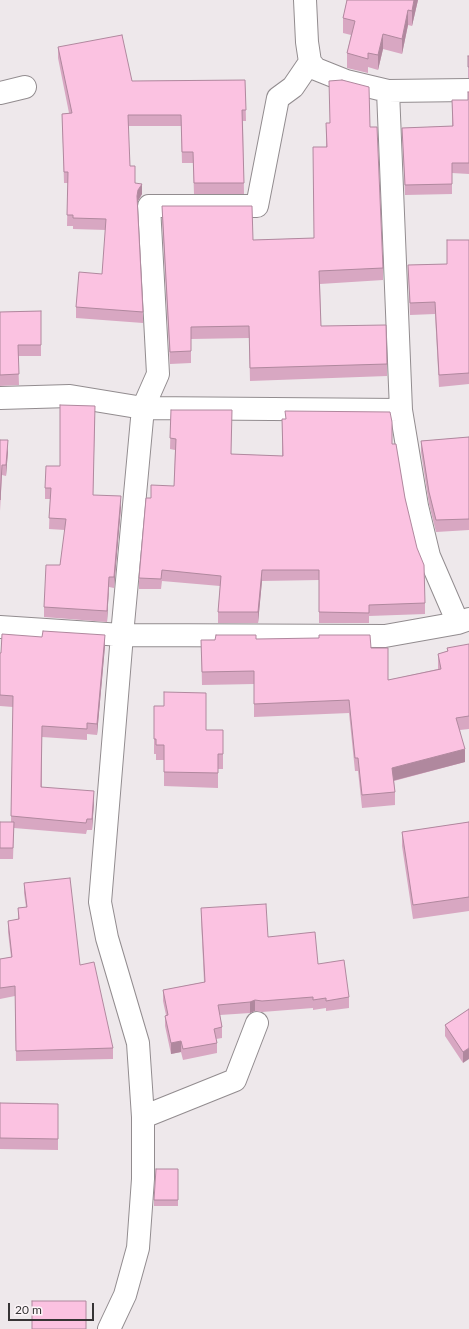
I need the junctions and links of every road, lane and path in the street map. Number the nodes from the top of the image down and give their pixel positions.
1 (305, 0) edge
2 (310, 62) junction
3 (25, 87) dead end
4 (469, 90) edge
5 (388, 91) junction
6 (0, 93) edge
7 (0, 398) edge
8 (143, 408) junction
9 (401, 410) junction
10 (463, 621) edge
11 (0, 627) edge
12 (122, 635) junction
13 (257, 1023) dead end
14 (143, 1117) junction
15 (109, 1329) edge

1 - 2 street
2 - 5 street
2 - 8 street
3 - 6 street
4 - 5 street
5 - 9 street
7 - 8 street
8 - 9 street
8 - 12 street
9 - 10 street
10 - 12 street
11 - 12 street
12 - 14 street
13 - 14 street
14 - 15 street

